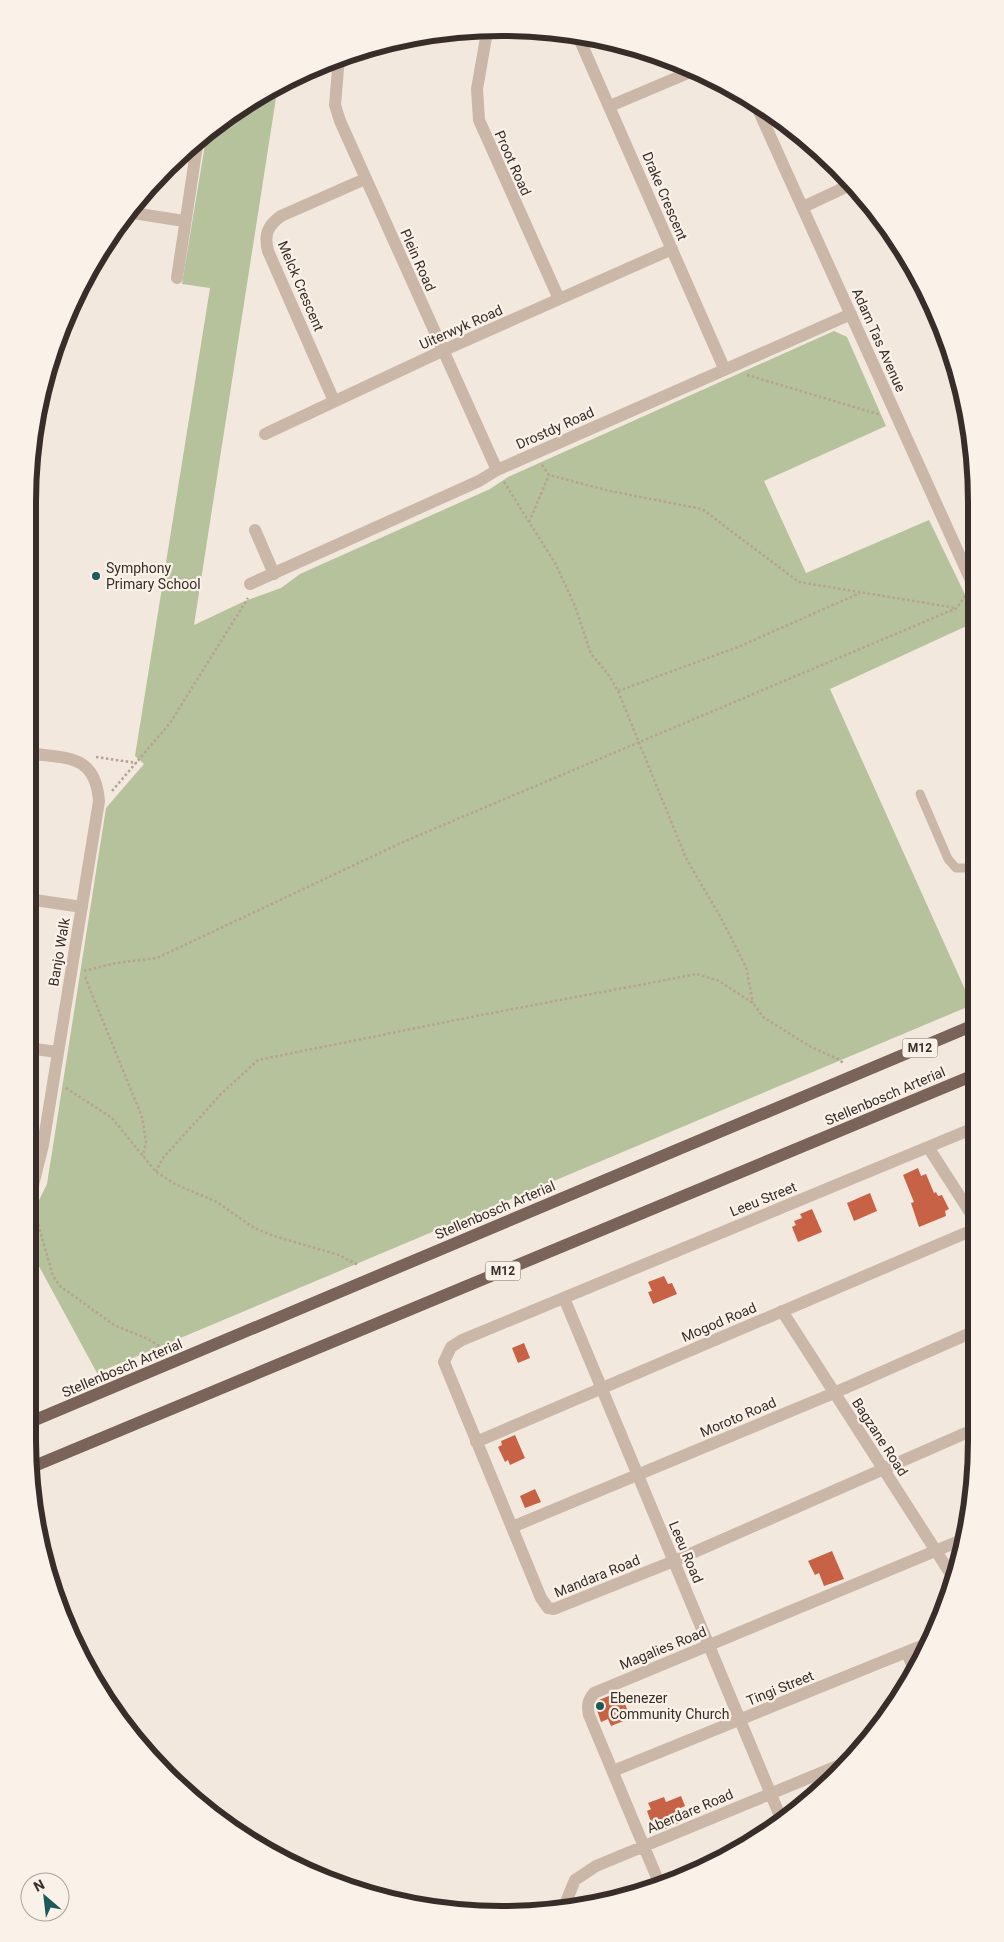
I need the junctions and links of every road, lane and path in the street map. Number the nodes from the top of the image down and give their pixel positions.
1 (484, 37) edge
2 (581, 43) edge
3 (338, 66) edge
4 (685, 74) edge
5 (610, 106) junction
6 (762, 116) edge
7 (196, 151) edge
8 (365, 179) junction
9 (845, 187) edge
10 (802, 207) junction
11 (136, 213) edge
12 (184, 221) junction
13 (672, 249) junction
14 (177, 278) dead end
15 (559, 299) junction
16 (851, 314) junction
17 (442, 351) junction
18 (724, 368) junction
19 (334, 401) junction
20 (898, 420) junction
21 (265, 434) dead end
22 (535, 453) junction
23 (497, 470) junction
24 (549, 475) junction
25 (529, 522) junction
26 (255, 530) dead end
27 (274, 574) junction
28 (250, 584) dead end
29 (968, 584) edge
30 (861, 592) junction
31 (968, 592) edge
32 (247, 602) dead end
33 (957, 608) junction
34 (618, 691) junction
35 (640, 742) junction
36 (36, 754) edge
37 (95, 756) dead end
38 (137, 763) junction
39 (920, 794) dead end
40 (108, 796) dead end
41 (968, 868) edge
42 (36, 900) edge
43 (82, 907) junction
44 (77, 970) junction
45 (753, 1003) junction
46 (968, 1028) edge
47 (36, 1049) edge
48 (57, 1052) junction
49 (843, 1063) dead end
50 (968, 1077) edge
51 (52, 1086) junction
52 (968, 1130) edge
53 (928, 1147) junction
54 (144, 1156) junction
55 (156, 1172) junction
56 (36, 1173) edge
57 (968, 1209) edge
58 (36, 1220) edge
59 (968, 1232) edge
60 (358, 1265) dead end
61 (564, 1298) junction
62 (782, 1311) junction
63 (968, 1334) edge
64 (161, 1347) dead end
65 (601, 1388) junction
66 (834, 1393) junction
67 (36, 1420) edge
68 (968, 1432) edge
69 (476, 1442) junction
70 (37, 1465) edge
71 (883, 1470) junction
72 (638, 1475) junction
73 (512, 1528) junction
74 (956, 1542) edge
75 (936, 1550) junction
76 (674, 1561) junction
77 (949, 1571) edge
78 (709, 1646) junction
79 (919, 1647) edge
80 (907, 1653) junction
81 (911, 1662) edge
82 (740, 1720) junction
83 (832, 1768) edge
84 (613, 1771) junction
85 (771, 1793) junction
86 (779, 1814) edge
87 (644, 1846) junction
88 (657, 1879) edge
89 (565, 1902) edge

1 - 15 street, Proot Road
2 - 5 street, Drake Crescent
3 - 8 street, Plein Road
4 - 5 street
5 - 13 street, Drake Crescent
6 - 10 street, Adam Tas Avenue
7 - 12 street
8 - 17 street, Plein Road
8 - 19 street, Melck Crescent
9 - 10 street
10 - 16 street, Adam Tas Avenue
11 - 12 street
12 - 14 street
13 - 15 street, Uiterwyk Road
13 - 18 street, Drake Crescent
15 - 17 street, Uiterwyk Road
16 - 18 street, Drostdy Road
16 - 20 street, Adam Tas Avenue
17 - 19 street, Uiterwyk Road
17 - 23 street, Plein Road
18 - 20 path
18 - 22 street, Drostdy Road
19 - 21 street, Uiterwyk Road
20 - 29 street, Adam Tas Avenue
22 - 23 street, Drostdy Road
22 - 24 path
23 - 25 path
23 - 27 street, Drostdy Road
24 - 25 path
24 - 30 path
25 - 34 path
26 - 27 street
27 - 28 street, Drostdy Road
30 - 33 path
30 - 34 path
31 - 33 path
32 - 38 path
33 - 35 path
34 - 35 path
35 - 44 path
35 - 45 path
36 - 43 street, Banjo Walk
37 - 38 path
38 - 40 path
39 - 41 lane
42 - 43 street
43 - 44 street, Banjo Walk
44 - 48 street, Banjo Walk
44 - 54 path
45 - 49 path
45 - 55 path
46 - 67 main road, Stellenbosch Arterial / M12
47 - 48 street
48 - 51 street, Banjo Walk
50 - 70 main road, Stellenbosch Arterial / M12
51 - 54 path
51 - 56 street, Banjo Walk
52 - 53 street, Leeu Street
53 - 57 street
53 - 61 street, Leeu Street
54 - 55 path
55 - 60 path
58 - 64 path
59 - 62 street, Mogod Road
61 - 65 street, Leeu Road
61 - 69 street, Mandara Road
62 - 65 street, Mogod Road
62 - 66 street, Bagzane Road
63 - 66 street, Moroto Road
65 - 69 street, Mogod Road
65 - 72 street, Leeu Road
66 - 71 street, Bagzane Road
66 - 72 street, Moroto Road
68 - 71 street, Mandara Road
69 - 73 street, Mandara Road
71 - 75 street, Bagzane Road
71 - 76 street, Mandara Road
72 - 73 street, Moroto Road
72 - 76 street, Leeu Road
73 - 76 street, Mandara Road
74 - 75 street, Magalies Road
75 - 77 street, Bagzane Road
75 - 78 street, Magalies Road
76 - 78 street, Leeu Road
78 - 82 street, Leeu Road
78 - 84 street, Magalies Road
79 - 80 street, Tingi Street
80 - 81 street
80 - 82 street, Tingi Street
82 - 84 street, Tingi Street
82 - 85 street, Leeu Road
83 - 85 street, Aberdare Road
84 - 87 street, Magalies Road
85 - 86 street, Leeu Road
85 - 87 street, Aberdare Road
87 - 88 street, Magalies Road
87 - 89 street, Aberdare Road

